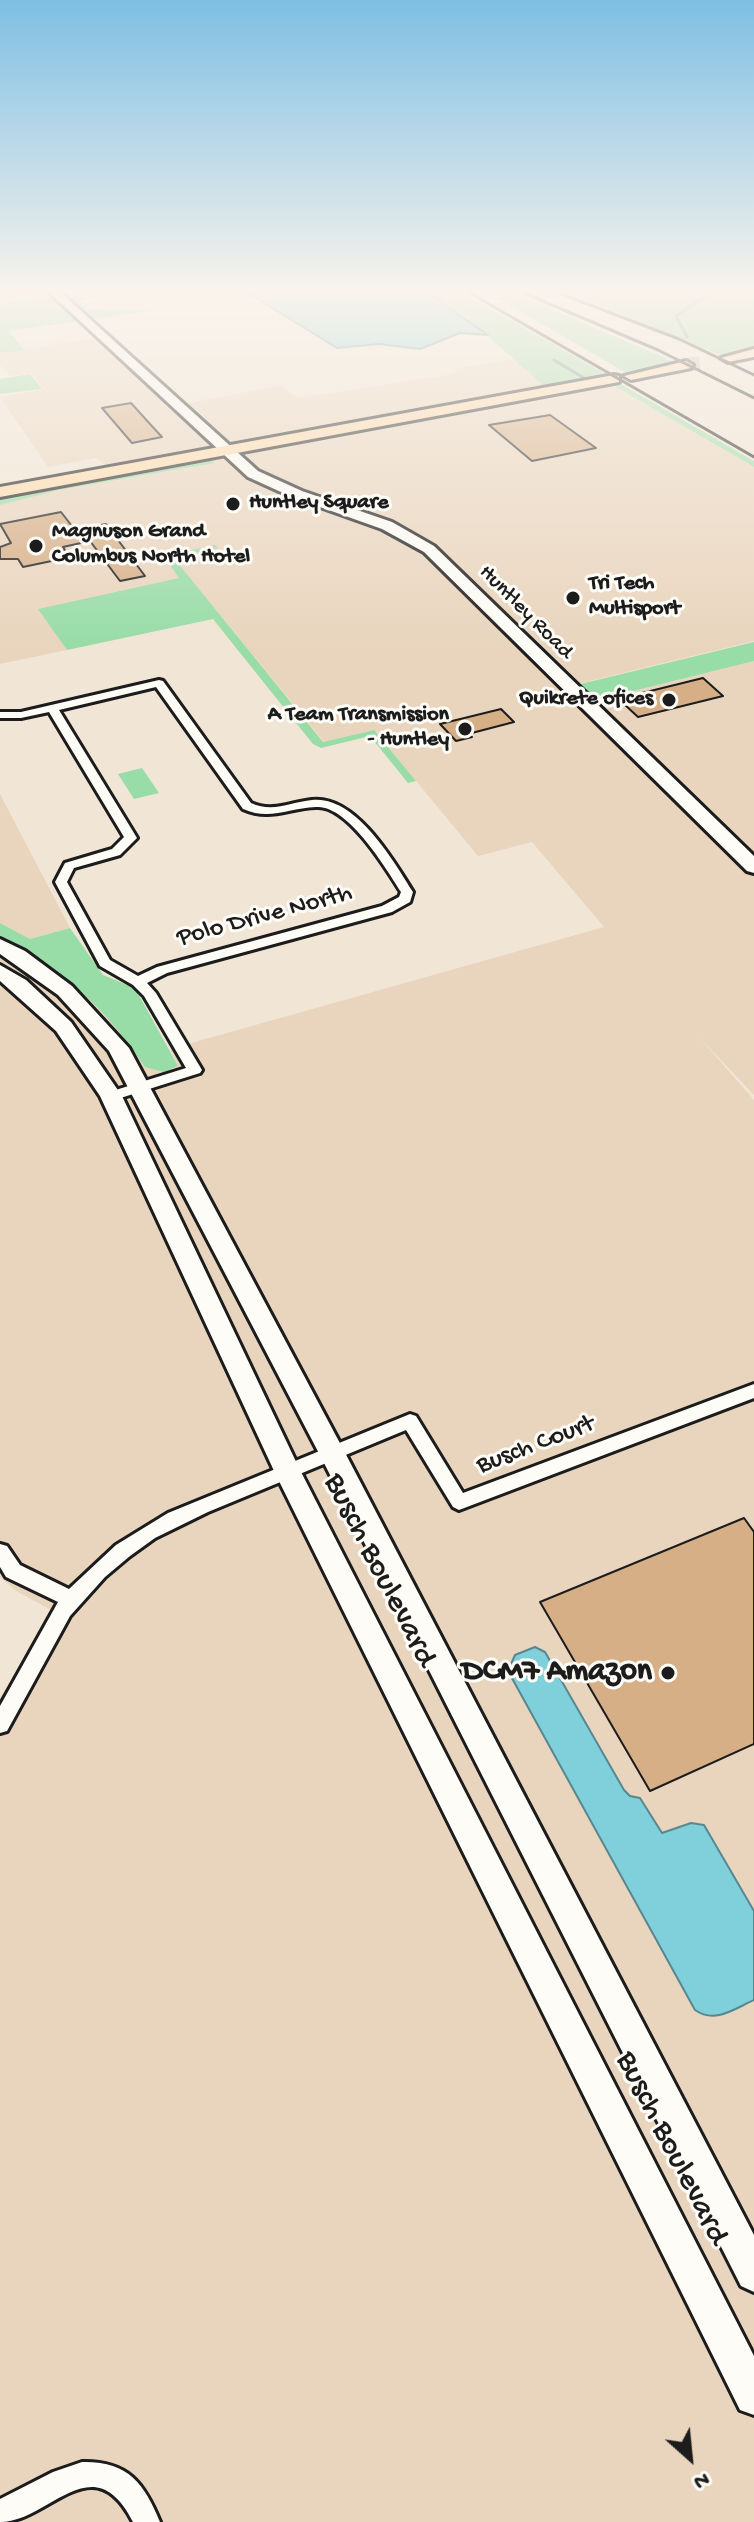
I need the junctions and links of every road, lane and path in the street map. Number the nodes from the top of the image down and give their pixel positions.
1 (181, 411) edge
2 (439, 411) edge
3 (221, 448) junction
4 (0, 484) edge
5 (0, 492) edge
6 (52, 708) junction
7 (0, 715) edge
8 (754, 867) edge
9 (0, 945) edge
10 (0, 971) edge
11 (138, 982) junction
12 (125, 1092) junction
13 (754, 1391) edge
14 (333, 1455) junction
15 (288, 1473) junction
16 (0, 1552) edge
17 (71, 1599) junction
18 (0, 1724) edge
19 (754, 2273) edge
20 (754, 2396) edge
21 (0, 2514) edge
22 (147, 2522) edge

1 - 3 main road, Huntley Road
2 - 3 main road
3 - 4 main road
3 - 5 main road
3 - 8 main road, Huntley Road
6 - 7 street
6 - 11 street
6 - 11 street, Polo Drive North
9 - 12 main road, Busch Boulevard
10 - 12 main road, Busch Boulevard
11 - 12 street
12 - 14 main road, Busch Boulevard
12 - 15 main road, Busch Boulevard
13 - 14 street, Busch Court
14 - 15 street, Busch Court
14 - 19 main road, Busch Boulevard
15 - 17 street, Busch Court
15 - 20 main road, Busch Boulevard
16 - 17 street
17 - 18 street, Busch Court
21 - 22 street

